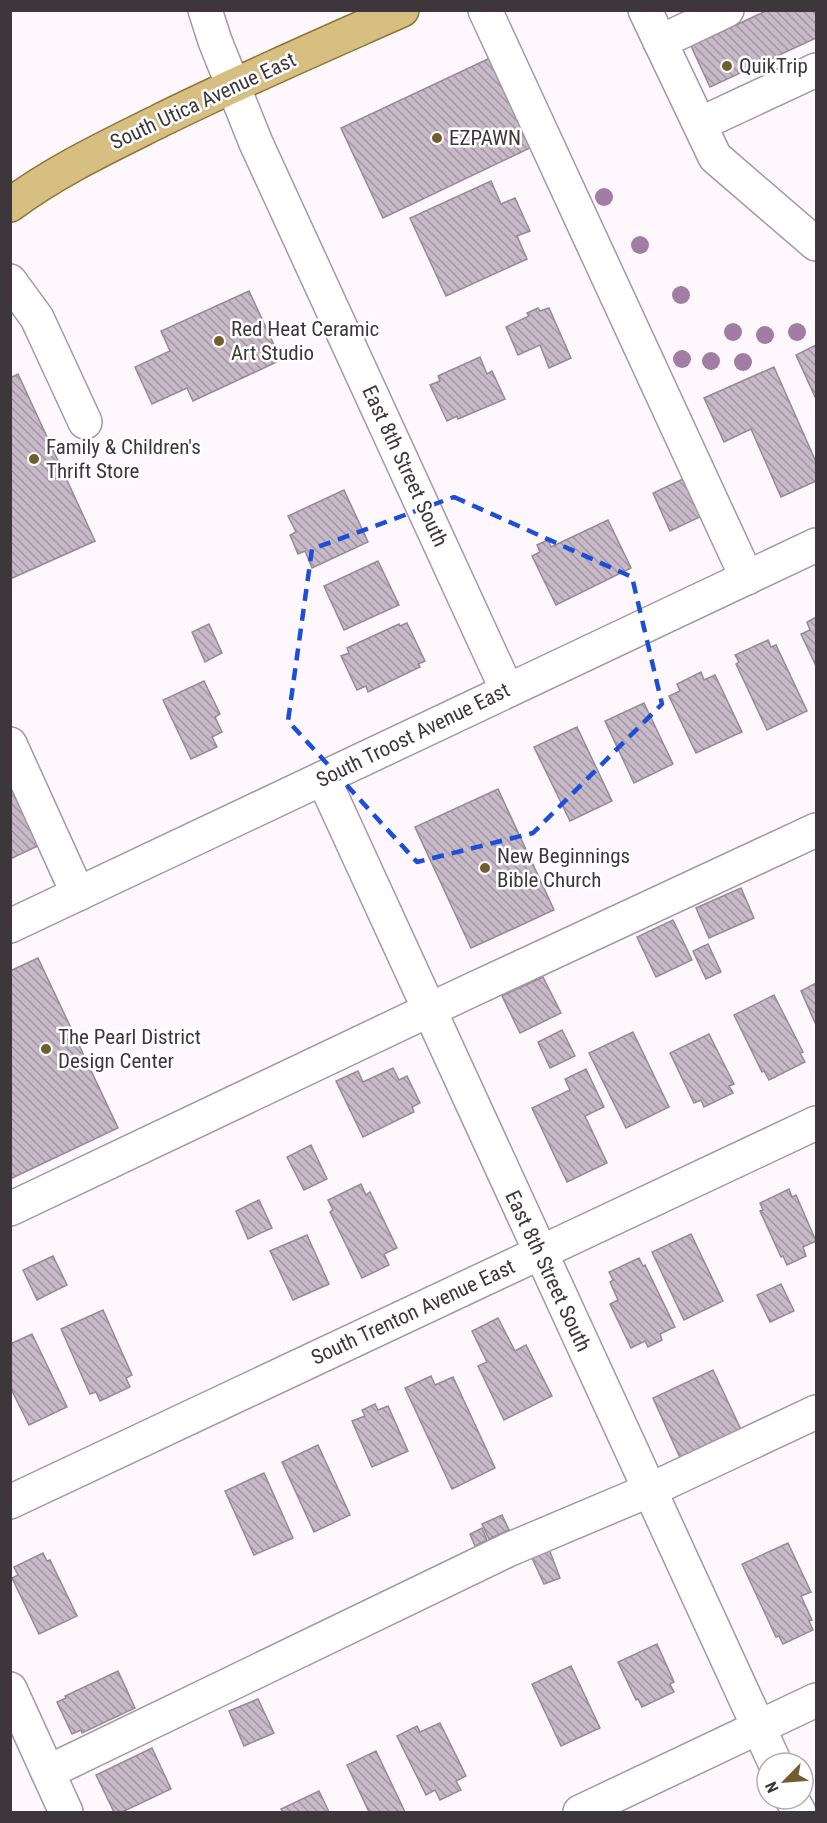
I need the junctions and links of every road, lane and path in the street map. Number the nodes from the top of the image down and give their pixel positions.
1 (205, 10) edge
2 (402, 10) edge
3 (485, 10) edge
4 (645, 10) edge
5 (727, 10) edge
6 (660, 42) junction
7 (816, 70) edge
8 (233, 85) junction
9 (699, 124) junction
10 (10, 205) edge
11 (816, 244) edge
12 (10, 281) edge
13 (24, 325) edge
14 (85, 422) dead end
15 (816, 545) edge
16 (747, 578) junction
17 (507, 690) junction
18 (10, 744) edge
19 (323, 778) junction
20 (816, 830) edge
21 (78, 894) junction
22 (10, 926) edge
23 (429, 1010) junction
24 (816, 1124) edge
25 (10, 1209) edge
26 (539, 1253) junction
27 (816, 1412) edge
28 (650, 1490) junction
29 (10, 1502) edge
30 (10, 1689) edge
31 (816, 1700) edge
32 (759, 1727) junction
33 (770, 1751) edge
34 (48, 1772) junction
35 (66, 1812) edge
36 (580, 1812) edge

1 - 8 street, East 8th Street South
2 - 8 main road, South Utica Avenue East
3 - 16 street
4 - 6 street
5 - 6 street
6 - 9 street
7 - 9 street
8 - 10 main road, South Utica Avenue East
8 - 17 street, East 8th Street South
9 - 11 street
12 - 13 street
13 - 14 street
15 - 16 street, South Troost Avenue East
16 - 17 street, South Troost Avenue East
17 - 19 street, South Troost Avenue East
18 - 21 street
19 - 21 street, South Troost Avenue East
19 - 23 street, East 8th Street South
20 - 23 street
21 - 22 street, South Troost Avenue East
23 - 25 street
23 - 26 street, East 8th Street South
24 - 26 street, South Trenton Avenue East
26 - 28 street, East 8th Street South
26 - 29 street, South Trenton Avenue East
27 - 28 street
28 - 32 street, East 8th Street South
28 - 34 street
30 - 34 street
31 - 32 street
32 - 33 street, East 8th Street South
32 - 36 street
34 - 35 street

